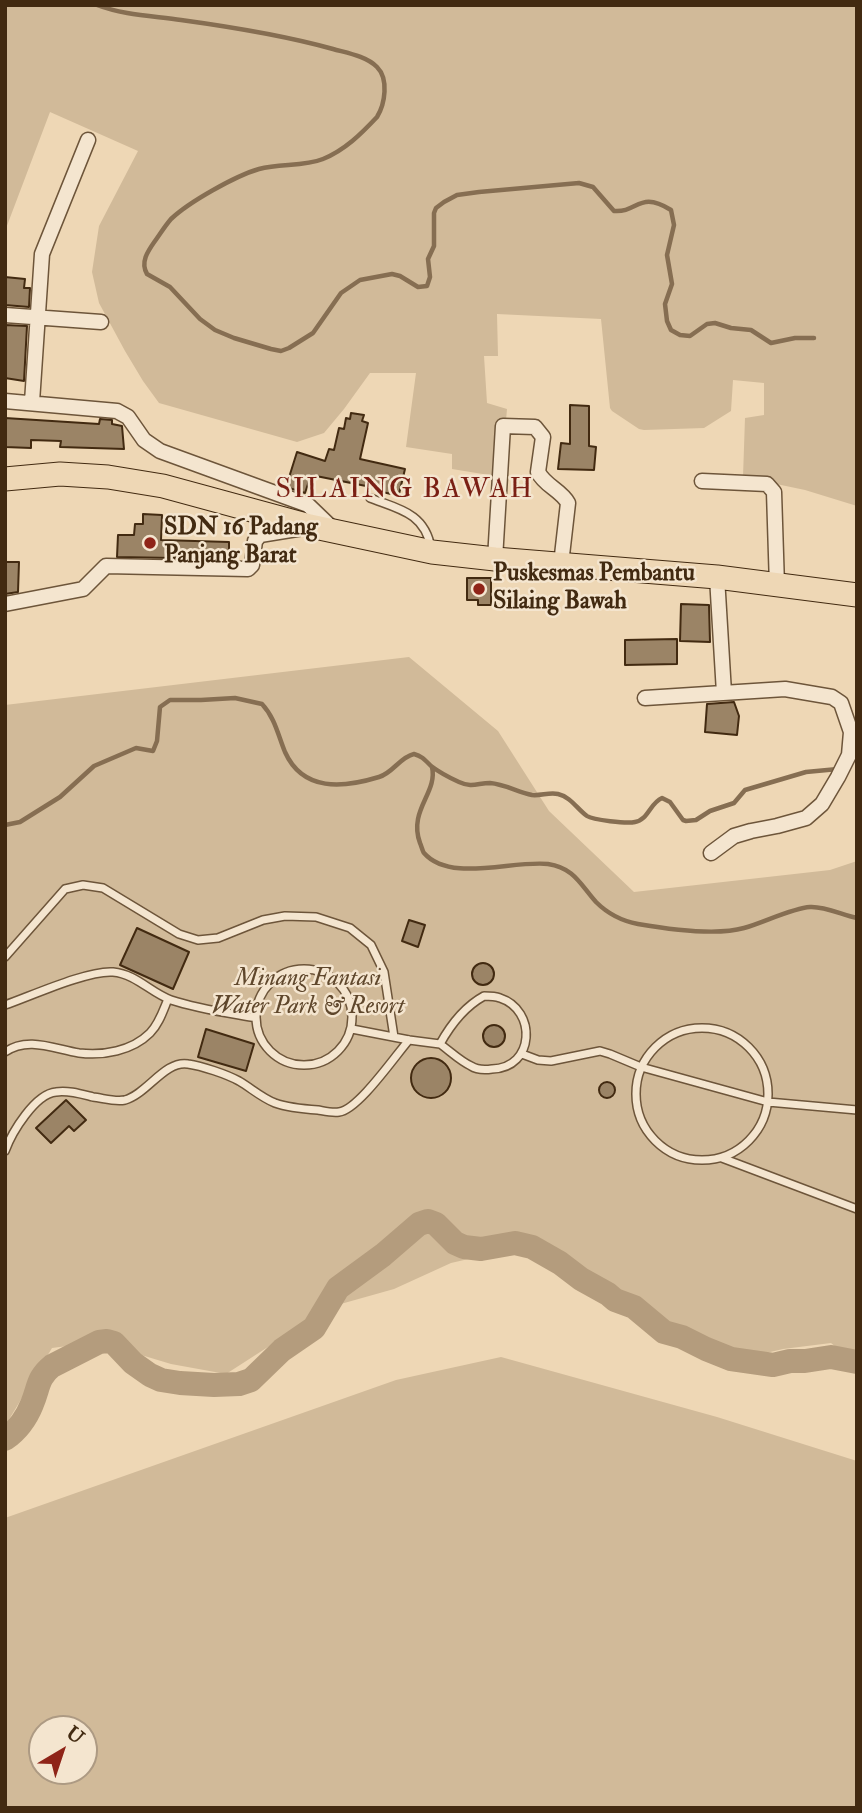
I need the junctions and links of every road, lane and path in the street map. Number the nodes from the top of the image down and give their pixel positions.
1 (88, 140) dead end
2 (5, 316) edge
3 (38, 317) junction
4 (101, 322) dead end
5 (5, 401) edge
6 (32, 402) junction
7 (5, 479) edge
8 (702, 481) dead end
9 (370, 498) dead end
10 (310, 526) junction
11 (335, 530) junction
12 (432, 552) junction
13 (495, 559) junction
14 (561, 565) junction
15 (717, 577) junction
16 (777, 586) junction
17 (857, 595) edge
18 (5, 604) edge
19 (724, 693) junction
20 (645, 698) dead end
21 (712, 853) dead end
22 (5, 957) edge
23 (168, 999) junction
24 (5, 1005) edge
25 (256, 1018) junction
26 (352, 1029) junction
27 (394, 1037) junction
28 (409, 1040) junction
29 (440, 1044) junction
30 (5, 1052) edge
31 (522, 1054) junction
32 (641, 1067) junction
33 (768, 1102) junction
34 (857, 1110) edge
35 (5, 1151) edge
36 (722, 1157) junction
37 (857, 1209) edge

1 - 3 street
2 - 3 street
3 - 4 street
3 - 6 street
5 - 6 street
6 - 11 street
7 - 10 highway
8 - 16 street
9 - 12 lane
10 - 11 highway
10 - 18 street
11 - 12 highway
12 - 13 highway
13 - 14 highway
13 - 14 street
14 - 15 highway
15 - 16 highway
15 - 19 street
16 - 17 highway
19 - 20 street
19 - 21 street
22 - 27 lane
23 - 24 lane
23 - 25 lane
23 - 30 lane
25 - 26 lane
25 - 26 lane
26 - 27 lane
27 - 28 lane
28 - 29 lane
28 - 35 lane
29 - 31 lane
29 - 31 lane
31 - 32 lane
32 - 33 lane
32 - 33 lane
32 - 36 lane
33 - 34 lane
33 - 36 lane
36 - 37 lane

